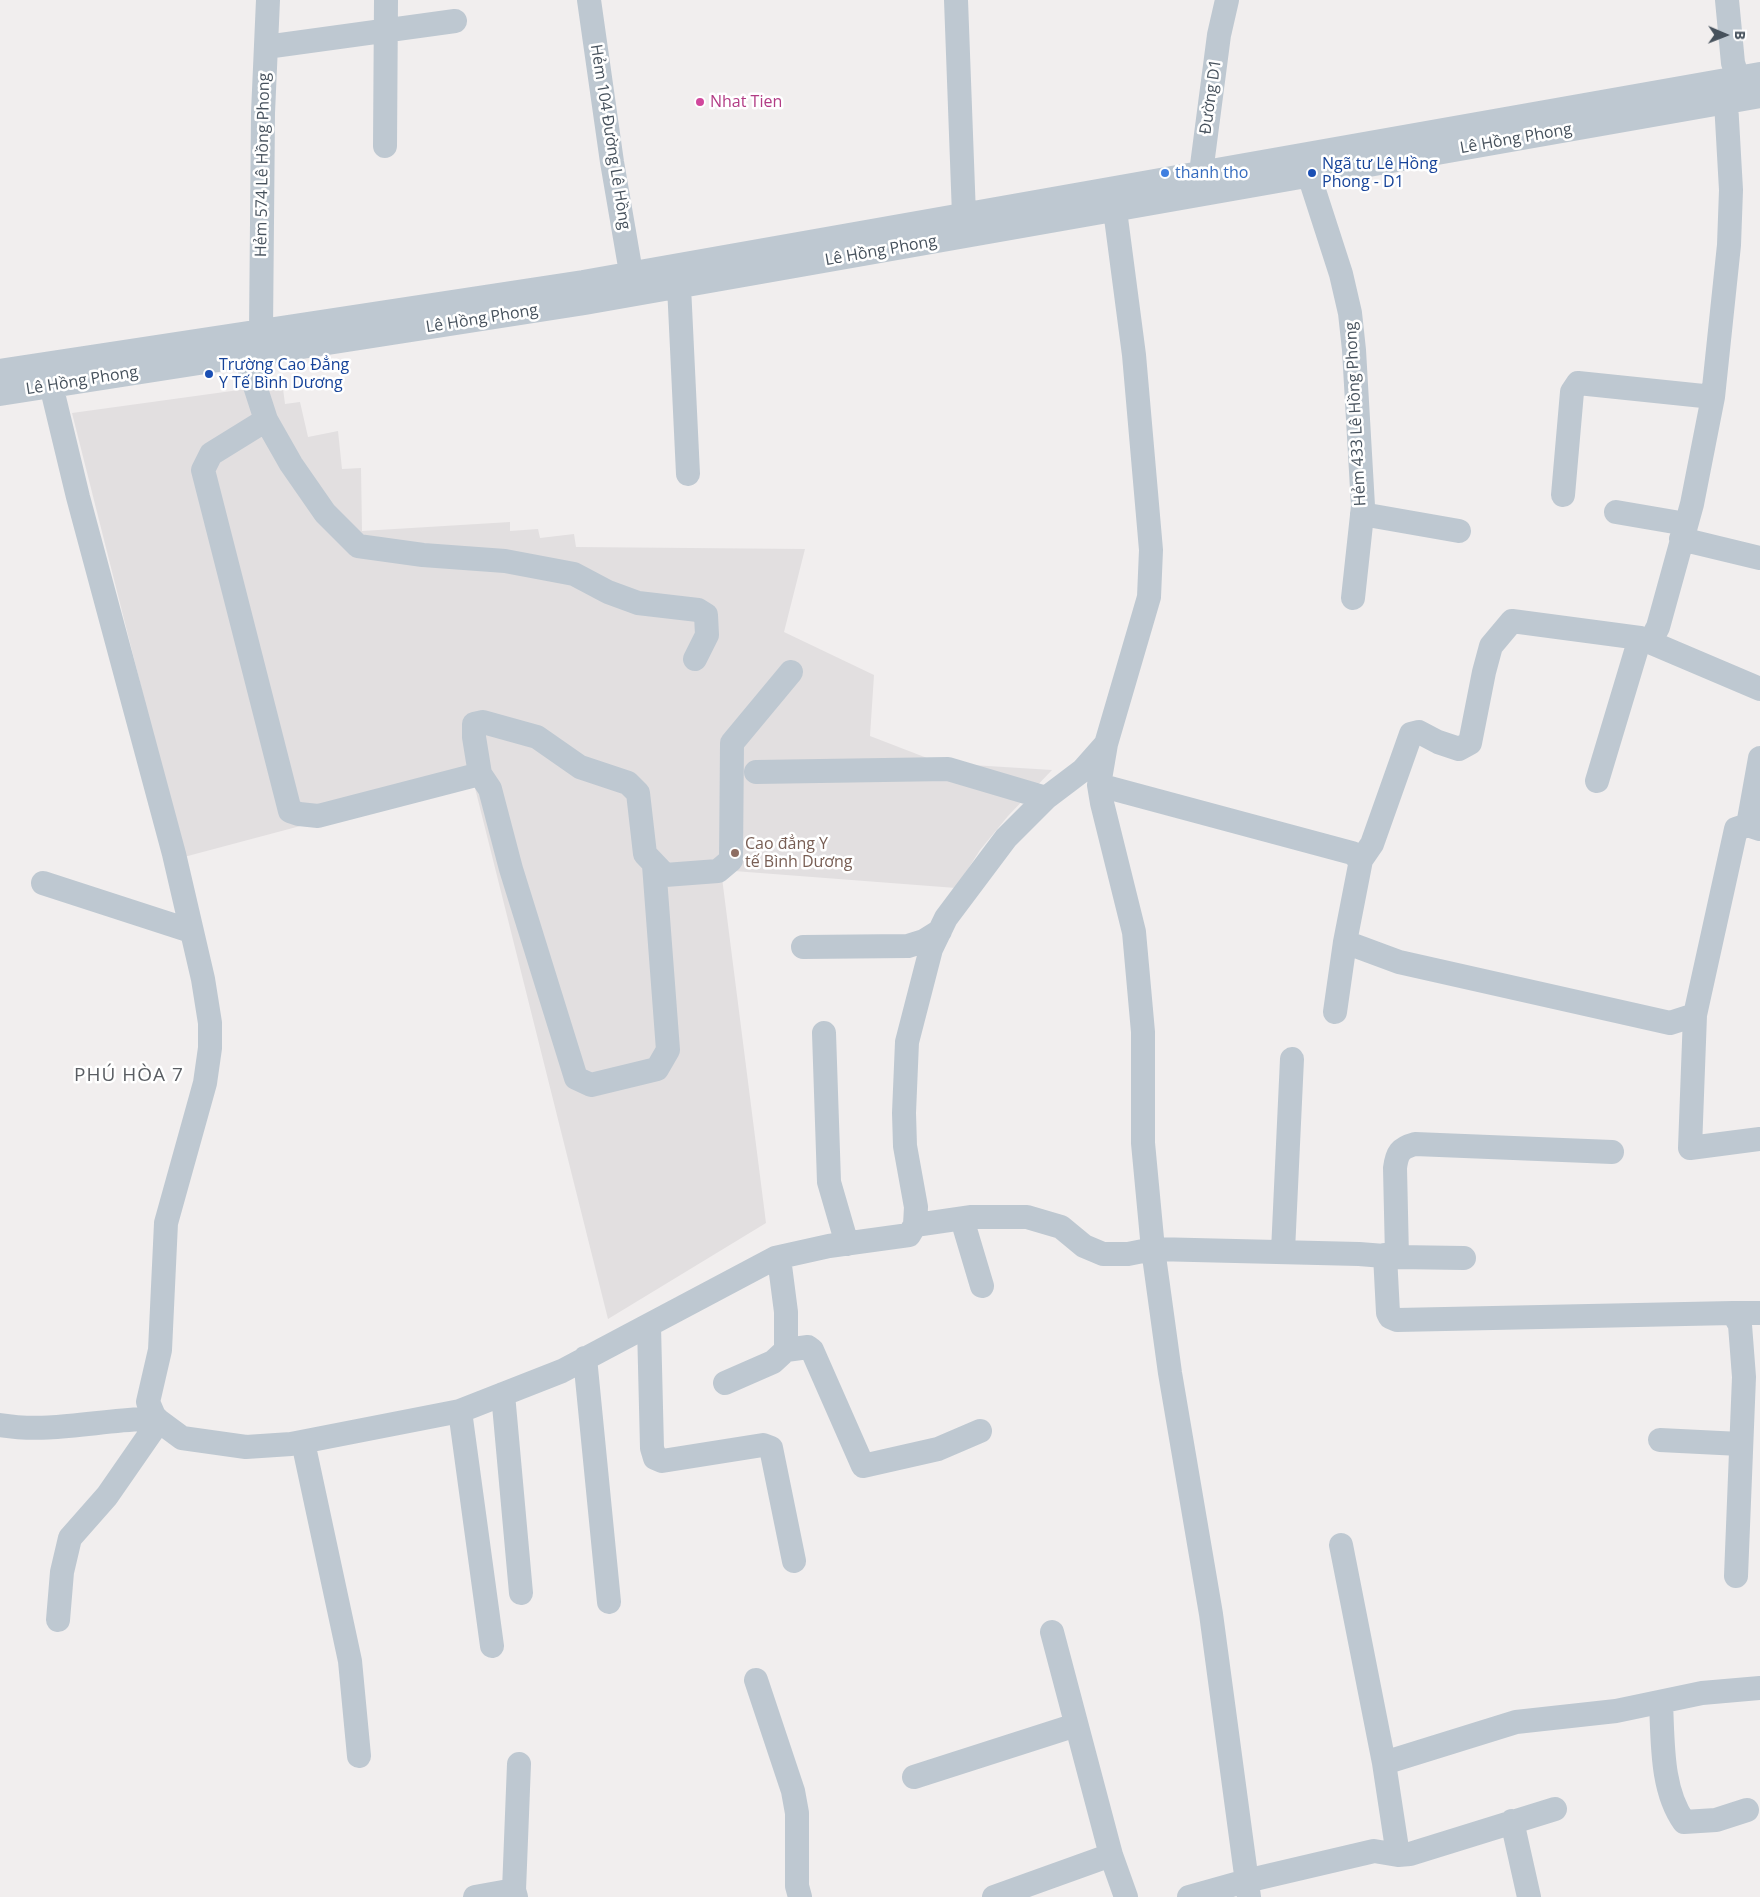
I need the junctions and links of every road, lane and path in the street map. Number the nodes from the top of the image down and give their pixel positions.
1 (268, 0) edge
2 (386, 0) edge
3 (590, 0) edge
4 (956, 0) edge
5 (1227, 0) edge
6 (1727, 0) edge
7 (455, 21) dead end
8 (385, 31) junction
9 (266, 47) junction
10 (1749, 76) edge
11 (1760, 96) edge
12 (1726, 102) junction
13 (385, 146) dead end
14 (1309, 175) junction
15 (1199, 184) junction
16 (1114, 199) junction
17 (964, 215) junction
18 (634, 284) junction
19 (679, 286) junction
20 (261, 331) junction
21 (245, 355) junction
22 (0, 371) edge
23 (51, 385) junction
24 (0, 394) edge
25 (1713, 397) junction
26 (266, 420) junction
27 (688, 474) dead end
28 (1563, 495) dead end
29 (1616, 512) dead end
30 (1362, 514) junction
31 (1459, 531) dead end
32 (1684, 532) junction
33 (1760, 558) edge
34 (1353, 598) dead end
35 (1645, 640) junction
36 (694, 660) dead end
37 (791, 672) dead end
38 (1760, 689) edge
39 (1106, 744) junction
40 (1760, 758) edge
41 (756, 772) dead end
42 (480, 774) junction
43 (1597, 781) dead end
44 (1099, 785) junction
45 (1046, 798) junction
46 (1754, 827) edge
47 (1362, 860) junction
48 (654, 865) junction
49 (43, 883) dead end
50 (940, 930) junction
51 (191, 931) junction
52 (1345, 942) junction
53 (803, 947) dead end
54 (1335, 1012) dead end
55 (1695, 1015) junction
56 (824, 1033) dead end
57 (1292, 1059) dead end
58 (1760, 1139) edge
59 (1612, 1152) dead end
60 (962, 1219) junction
61 (915, 1226) junction
62 (847, 1244) junction
63 (1153, 1248) junction
64 (1283, 1252) junction
65 (1391, 1256) junction
66 (779, 1258) junction
67 (1464, 1258) dead end
68 (982, 1286) dead end
69 (1733, 1313) junction
70 (1760, 1313) edge
71 (649, 1326) junction
72 (786, 1350) junction
73 (585, 1358) junction
74 (725, 1383) dead end
75 (503, 1394) junction
76 (460, 1411) junction
77 (156, 1418) junction
78 (0, 1425) edge
79 (980, 1431) dead end
80 (1660, 1440) dead end
81 (303, 1442) junction
82 (1740, 1444) junction
83 (1342, 1545) dead end
84 (794, 1561) dead end
85 (1736, 1576) dead end
86 (521, 1593) dead end
87 (609, 1602) dead end
88 (58, 1620) dead end
89 (1052, 1632) dead end
90 (492, 1646) dead end
91 (756, 1680) dead end
92 (1760, 1688) edge
93 (1660, 1703) junction
94 (1076, 1725) junction
95 (359, 1756) dead end
96 (1384, 1763) junction
97 (519, 1764) dead end
98 (914, 1777) dead end
99 (1555, 1809) dead end
100 (1748, 1810) dead end
101 (1512, 1821) junction
102 (1110, 1855) junction
103 (1398, 1855) junction
104 (1248, 1889) edge
105 (515, 1894) edge
106 (475, 1897) edge
107 (800, 1897) edge
108 (994, 1897) edge
109 (1126, 1897) edge
110 (1190, 1897) edge
111 (1529, 1897) edge

1 - 9 street, Hẻm 574 Lê Hồng Phong
2 - 8 street
3 - 18 street, Hẻm 104 Đường Lê Hồng
4 - 17 street
5 - 15 street, Đường D1
6 - 10 street
7 - 8 street
8 - 9 street
8 - 13 street
9 - 20 street, Hẻm 574 Lê Hồng Phong
10 - 15 street, Lê Hồng Phong
11 - 12 street, Lê Hồng Phong
12 - 14 street, Lê Hồng Phong
12 - 25 street
14 - 15 street, Lê Hồng Phong
14 - 30 street, Hẻm 433 Lê Hồng Phong
15 - 16 street, Lê Hồng Phong
16 - 17 street, Lê Hồng Phong
16 - 19 street, Lê Hồng Phong
16 - 39 street
17 - 18 street, Lê Hồng Phong
18 - 19 street, Lê Hồng Phong
18 - 20 street, Lê Hồng Phong
18 - 21 street, Lê Hồng Phong
19 - 27 street
20 - 22 street, Lê Hồng Phong
21 - 23 street, Lê Hồng Phong
21 - 26 street
23 - 24 street, Lê Hồng Phong
23 - 51 street
25 - 28 street
25 - 32 street
26 - 36 street
26 - 42 street
29 - 32 street
30 - 31 street
30 - 34 street, Hẻm 433 Lê Hồng Phong
32 - 33 street
32 - 35 street
35 - 38 street
35 - 43 street
35 - 47 street
37 - 48 street
39 - 44 street
39 - 45 street
40 - 46 street
41 - 45 street
42 - 48 street
42 - 48 street
44 - 47 street
44 - 63 street
45 - 50 street
46 - 55 street
47 - 52 street
49 - 51 street
50 - 53 street
50 - 61 street
51 - 77 street
52 - 54 street
52 - 55 street
55 - 58 street
56 - 62 street
57 - 64 street
59 - 65 street
60 - 61 street
60 - 63 street
60 - 68 street
61 - 62 street
62 - 66 street
63 - 64 street
63 - 104 street
64 - 65 street
65 - 67 street
65 - 69 street
66 - 71 street
66 - 72 street
69 - 70 street
69 - 82 street
71 - 73 street
71 - 84 street
72 - 74 street
72 - 79 street
73 - 75 street
73 - 87 street
75 - 76 street
75 - 86 street
76 - 81 street
76 - 90 street
77 - 78 street
77 - 81 street
77 - 88 street
80 - 82 street
81 - 95 street
82 - 85 street
83 - 96 street
89 - 94 street
91 - 107 street
92 - 93 street
93 - 96 street
93 - 100 street
94 - 98 street
94 - 102 street
96 - 103 street
97 - 105 street
99 - 101 street
101 - 103 street
101 - 111 street
102 - 108 street
102 - 109 street
103 - 104 street
104 - 110 street
105 - 106 street

